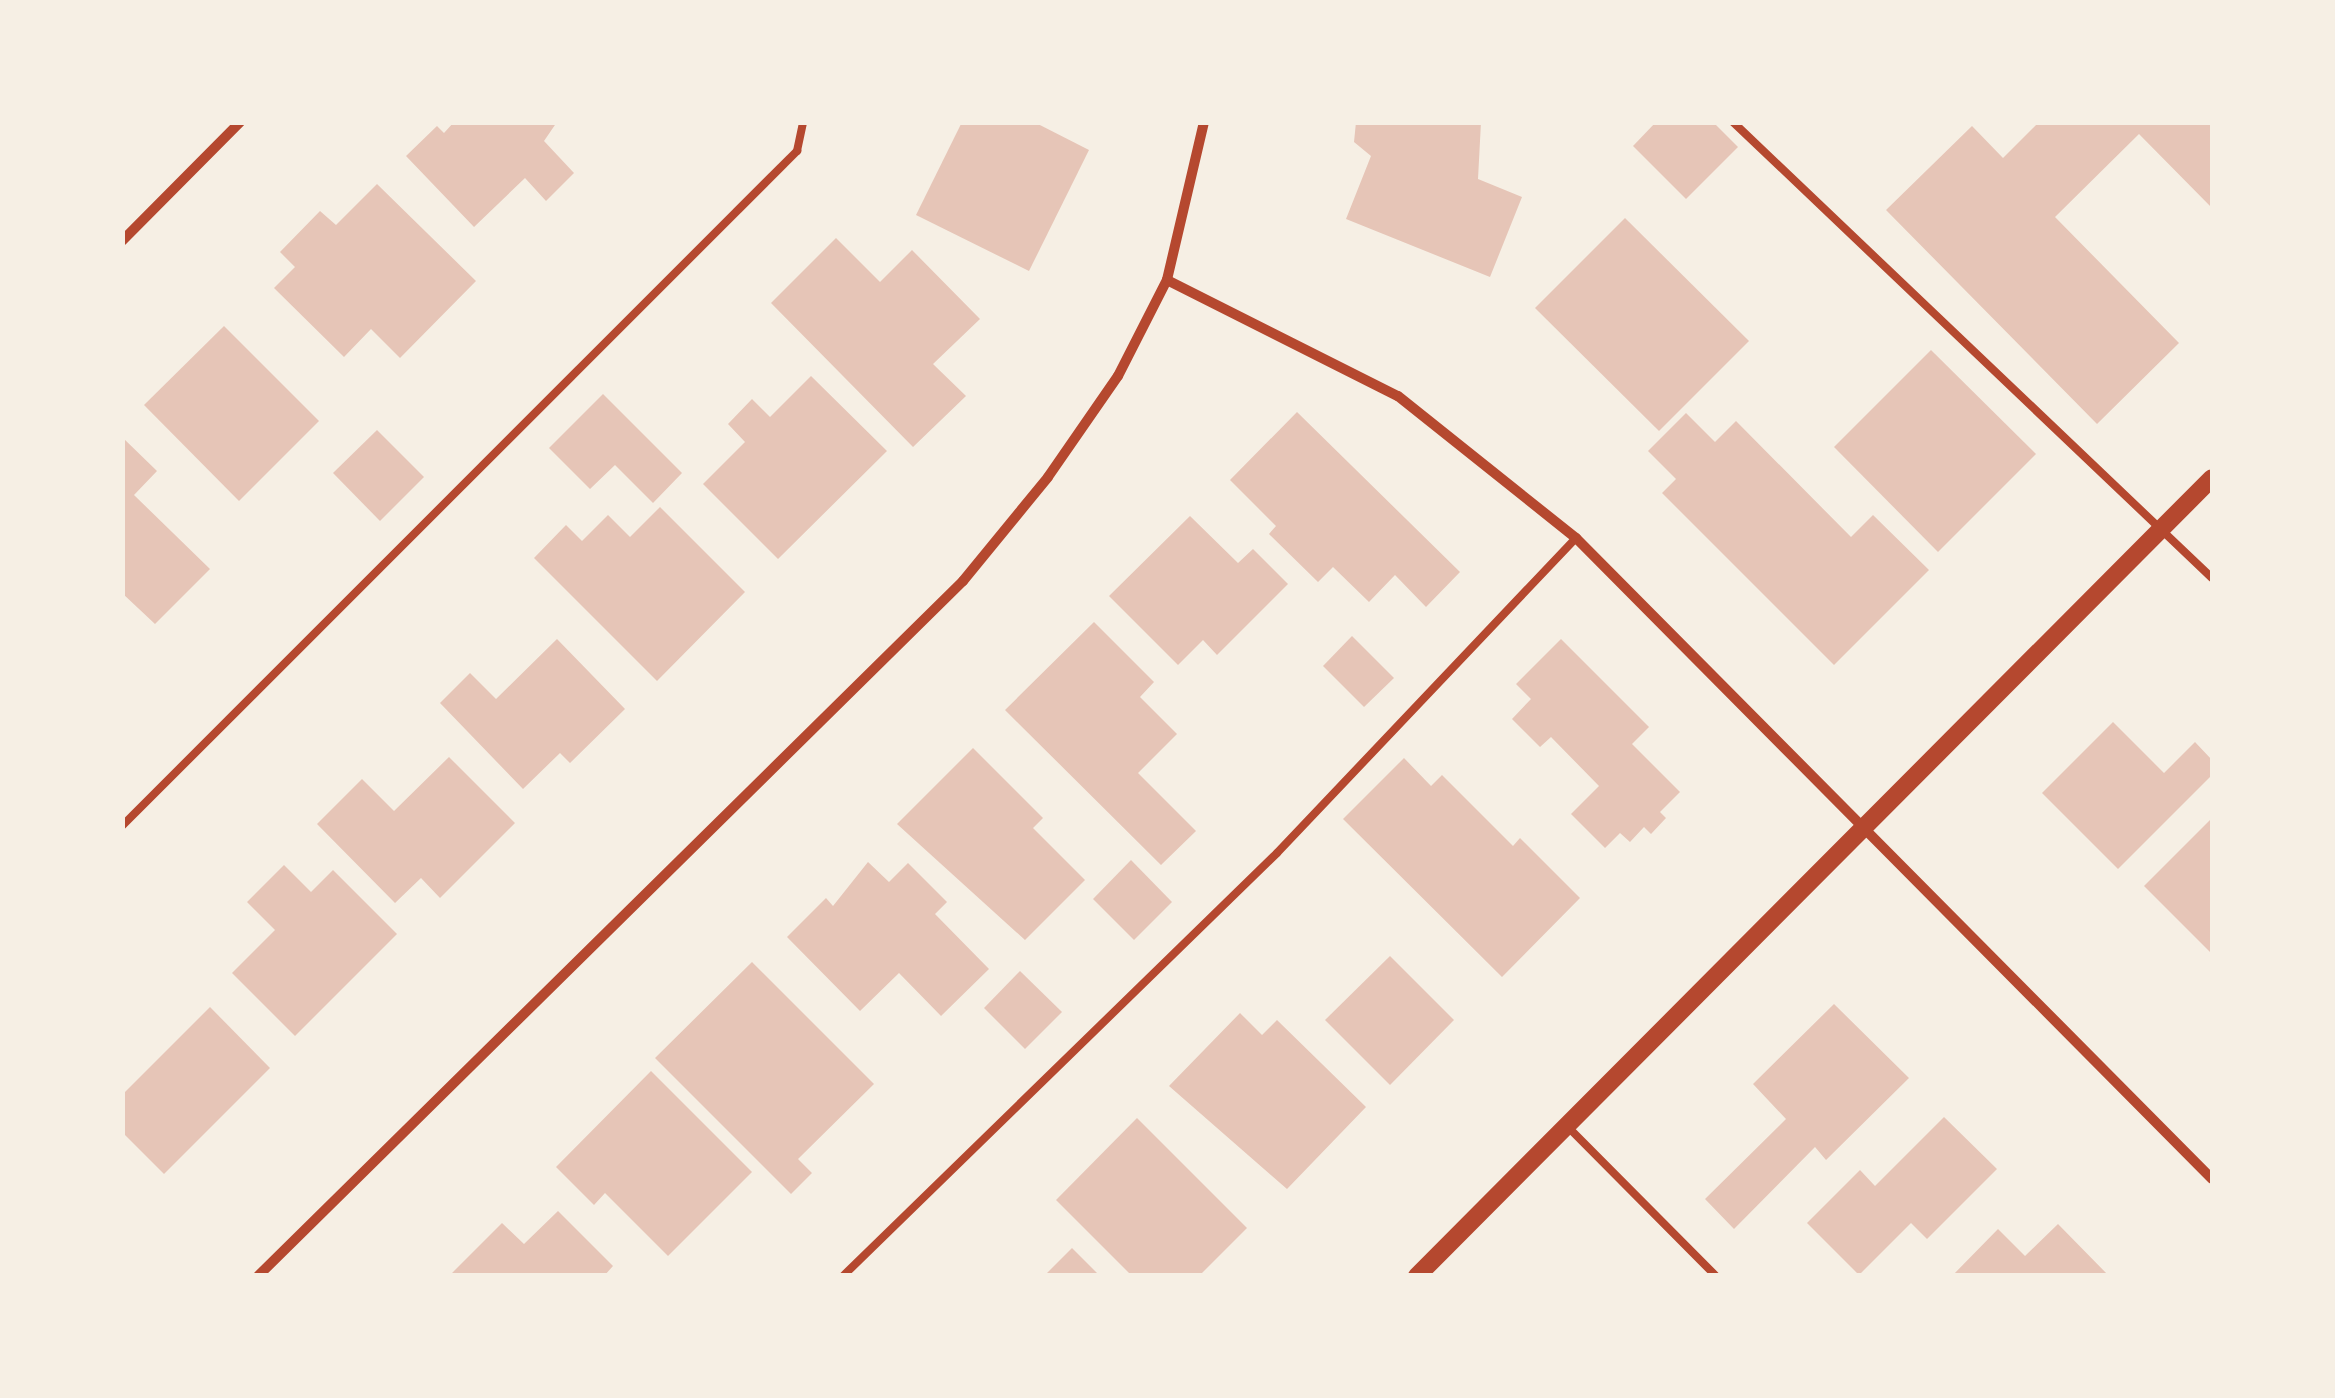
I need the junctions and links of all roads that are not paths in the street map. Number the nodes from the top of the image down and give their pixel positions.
1 (240, 122) edge
2 (802, 122) edge
3 (1204, 122) edge
4 (1733, 122) edge
5 (122, 241) edge
6 (1167, 280) junction
7 (2212, 478) edge
8 (2162, 529) junction
9 (1576, 538) junction
10 (2212, 578) edge
11 (122, 826) edge
12 (1863, 829) junction
13 (1567, 1126) junction
14 (2212, 1179) edge
15 (258, 1276) edge
16 (844, 1276) edge
17 (1417, 1276) edge
18 (1716, 1276) edge

1 - 5 street
2 - 11 lane
3 - 6 street
4 - 8 lane
6 - 9 street
6 - 15 street
7 - 8 street
8 - 10 lane
8 - 12 street
9 - 12 street
9 - 16 lane
12 - 13 street
12 - 14 street
13 - 17 street
13 - 18 lane

